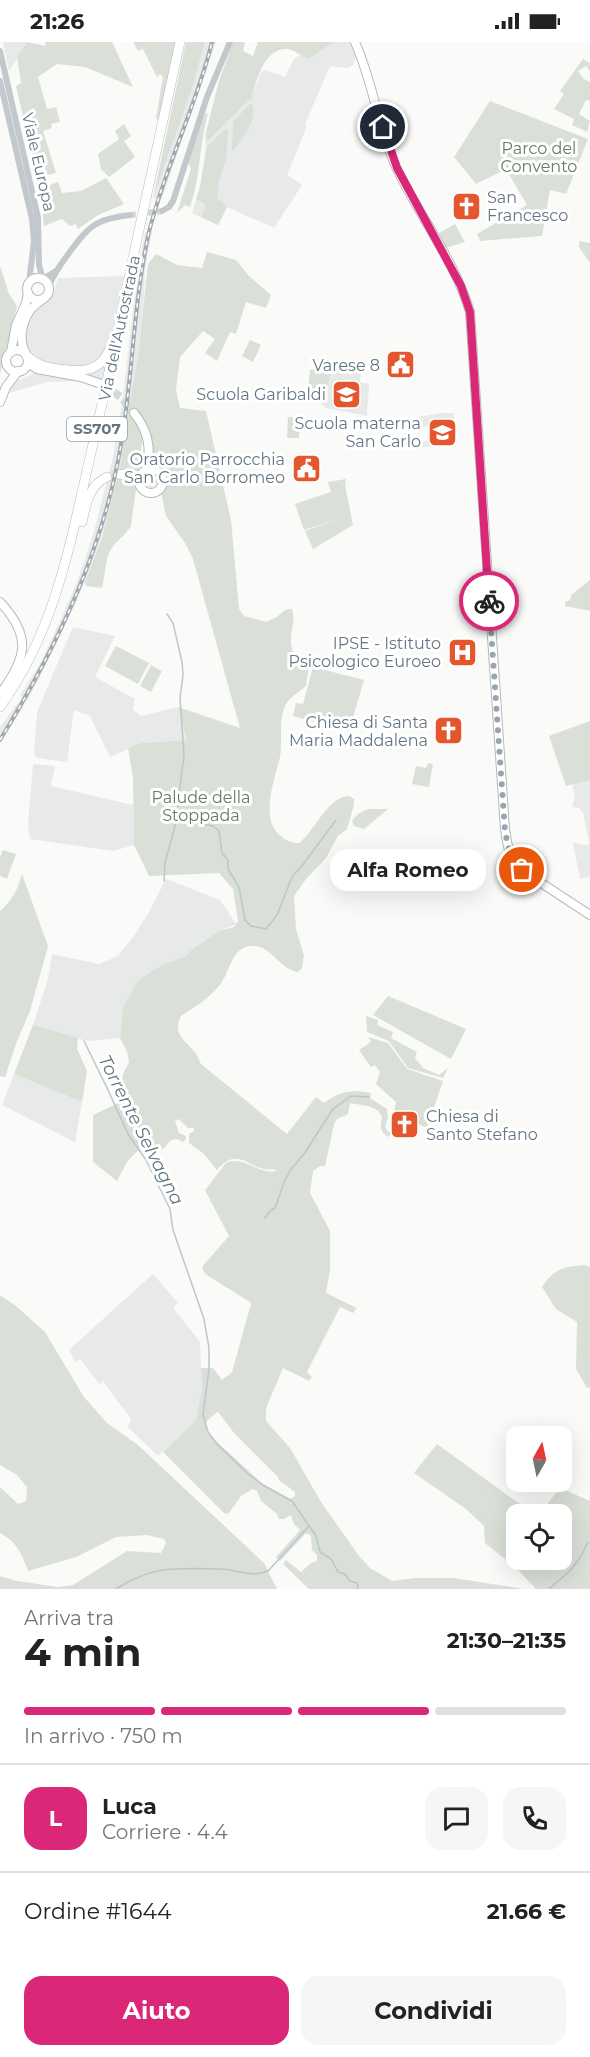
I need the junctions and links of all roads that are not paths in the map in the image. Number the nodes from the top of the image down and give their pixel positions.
1 (180, 42) edge
2 (230, 42) edge
3 (355, 42) edge
4 (0, 51) edge
5 (0, 81) edge
6 (162, 211) dead end
7 (130, 215) tunnel mouth
8 (46, 282) junction
9 (28, 288) junction
10 (125, 297) junction
11 (42, 300) junction
12 (11, 352) junction
13 (27, 358) junction
14 (7, 365) junction
15 (41, 370) junction
16 (20, 371) junction
17 (105, 385) tunnel mouth
18 (0, 390) edge
19 (0, 402) edge
20 (134, 412) tunnel mouth
21 (149, 453) junction
22 (146, 470) junction
23 (158, 471) junction
24 (117, 474) dead end
25 (107, 477) dead end
26 (139, 481) junction
27 (66, 560) junction
28 (0, 602) edge
29 (6, 694) edge
30 (0, 707) edge
31 (590, 915) edge

1 - 10 highway, Via dell'Autostrada / SS707, bridge
2 - 6 street
3 - 31 main road
4 - 8 street, Viale Europa
5 - 9 street, Viale Europa
7 - 8 street
8 - 9 main road
8 - 11 main road
9 - 11 main road
9 - 12 main road
10 - 13 highway
10 - 27 highway, Via dell'Autostrada / SS707
11 - 13 main road
12 - 13 main road
12 - 14 main road
13 - 15 main road
13 - 16 main road
14 - 16 main road
14 - 18 main road
15 - 16 main road
15 - 17 main road
16 - 19 main road
20 - 21 main road
21 - 22 main road
21 - 23 main road
22 - 23 main road
22 - 26 main road
23 - 26 main road
24 - 26 highway
25 - 27 highway
27 - 29 highway, Via dell'Autostrada / SS707
28 - 29 main road
29 - 30 highway, Via dell'Autostrada / SS707

